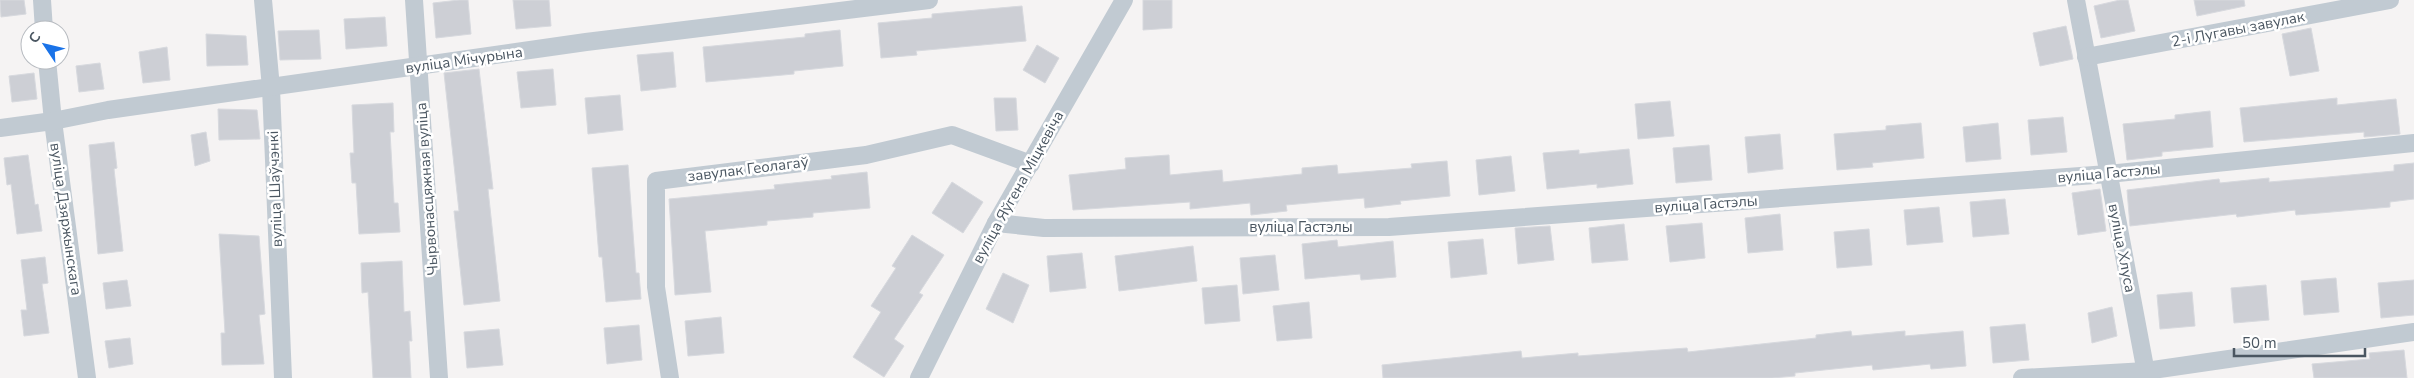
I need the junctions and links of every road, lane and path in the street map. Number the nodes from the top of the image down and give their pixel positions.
1 (42, 0) edge
2 (263, 0) edge
3 (414, 0) edge
4 (930, 0) edge
5 (1124, 0) edge
6 (2076, 0) edge
7 (2390, 0) edge
8 (43, 20) edge
9 (2086, 57) junction
10 (419, 67) junction
11 (48, 70) edge
12 (271, 88) junction
13 (53, 121) junction
14 (0, 128) edge
15 (2414, 143) edge
16 (1031, 164) junction
17 (2108, 174) junction
18 (996, 223) junction
19 (2414, 332) edge
20 (2147, 374) edge
21 (87, 378) edge
22 (283, 378) edge
23 (439, 378) edge
24 (670, 378) edge
25 (919, 378) edge
26 (2022, 378) edge

1 - 8 street
2 - 12 street, вуліца Шаўчэнкі
3 - 10 street, Чырвонасцяжная вуліца
4 - 10 street, вуліца Мічурына
5 - 16 street, вуліца Яўгена Міцкевіча
6 - 9 street, вуліца Хлуса
7 - 9 street, 2-і Лугавы завулак
9 - 17 street, вуліца Хлуса
10 - 12 street, вуліца Мічурына
10 - 23 street, Чырвонасцяжная вуліца
11 - 13 street, вуліца Дзяржынскага
12 - 13 street, вуліца Мічурына
12 - 22 street, вуліца Шаўчэнкі
13 - 14 street, вуліца Мічурына
13 - 21 street, вуліца Дзяржынскага
15 - 17 street, вуліца Гастэлы
16 - 18 street, вуліца Яўгена Міцкевіча
16 - 24 street, завулак Геолагаў
17 - 18 street, вуліца Гастэлы
17 - 20 street, вуліца Хлуса
18 - 25 street, вуліца Яўгена Міцкевіча
19 - 20 street
20 - 26 street

